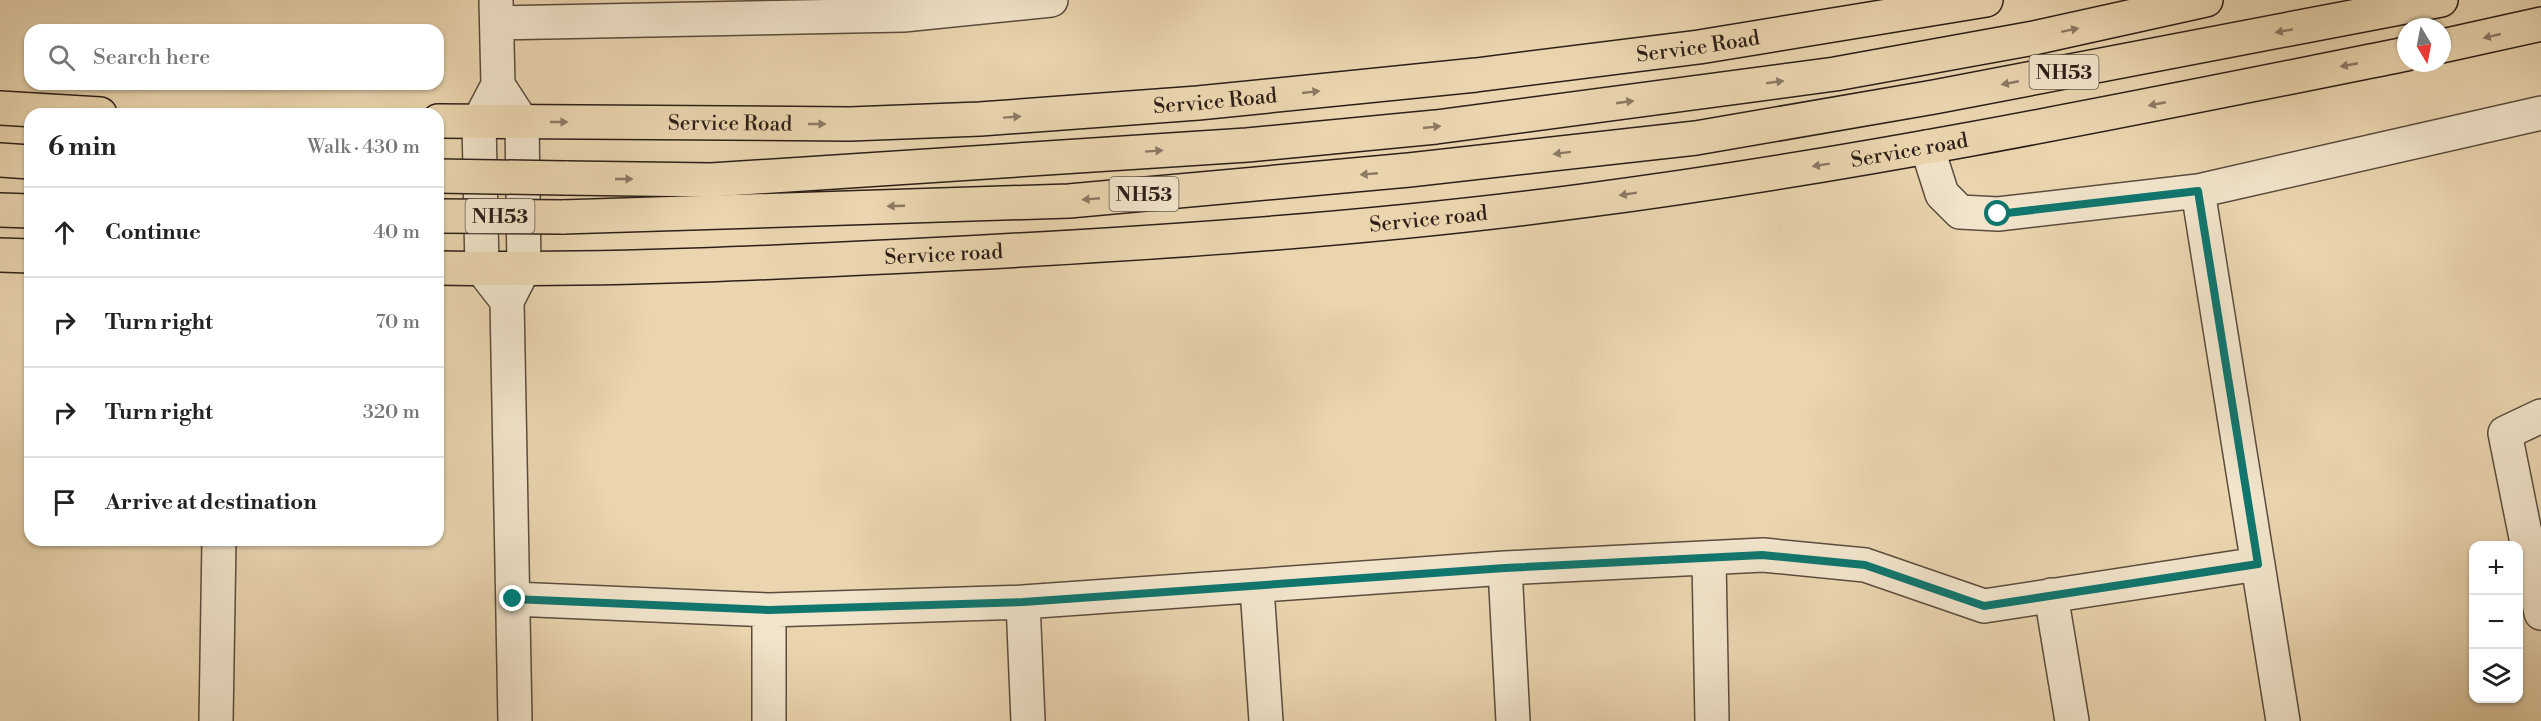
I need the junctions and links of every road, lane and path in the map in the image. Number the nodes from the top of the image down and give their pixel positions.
1 (1051, 0) edge
2 (1986, 0) edge
3 (2206, 0) edge
4 (2441, 0) edge
5 (496, 11) edge
6 (2541, 24) edge
7 (2451, 44) edge
8 (2397, 56) edge
9 (498, 85) junction
10 (0, 108) edge
11 (24, 109) edge
12 (2541, 113) edge
13 (444, 121) edge
14 (479, 121) junction
15 (522, 122) junction
16 (1927, 147) junction
17 (0, 160) edge
18 (24, 162) edge
19 (444, 176) edge
20 (2198, 191) junction
21 (0, 210) edge
22 (24, 211) edge
23 (444, 216) edge
24 (0, 255) edge
25 (24, 256) edge
26 (444, 268) edge
27 (524, 268) junction
28 (482, 269) junction
29 (507, 302) junction
30 (2541, 416) edge
31 (219, 546) edge
32 (1709, 559) junction
33 (2258, 564) junction
34 (1505, 568) junction
35 (1257, 588) junction
36 (2051, 595) junction
37 (513, 599) junction
38 (1023, 602) junction
39 (769, 610) junction
40 (2541, 613) edge
41 (216, 721) edge
42 (515, 721) edge
43 (769, 721) edge
44 (1028, 721) edge
45 (1266, 721) edge
46 (1513, 721) edge
47 (1712, 721) edge
48 (2072, 721) edge
49 (2283, 721) edge

1 - 5 street
15 -> 2 highway, Service Road
19 -> 3 highway, NH53, bridge
4 -> 23 highway, NH53, bridge
5 - 9 street
6 -> 7 highway
8 -> 16 highway, Service road
9 - 14 street
9 - 15 street
10 - 11 highway
12 - 20 street
13 - 14 highway, Service Road
14 - 15 highway, Service Road
14 - 28 street
15 - 27 street
16 - 20 street
16 -> 27 highway, Service road
17 - 18 highway
20 - 33 street
21 - 22 highway
24 - 25 highway
26 - 28 highway, Service road
27 - 28 highway, Service road
27 - 29 street
28 - 29 street
29 - 37 street
30 - 40 street
31 - 41 street
32 - 34 street
32 - 36 street
32 - 47 street
33 - 36 street
33 - 49 street
34 - 35 street
34 - 46 street
35 - 38 street
35 - 45 street
36 - 48 street
37 - 39 street
37 - 42 street
38 - 39 street
38 - 44 street
39 - 43 street

